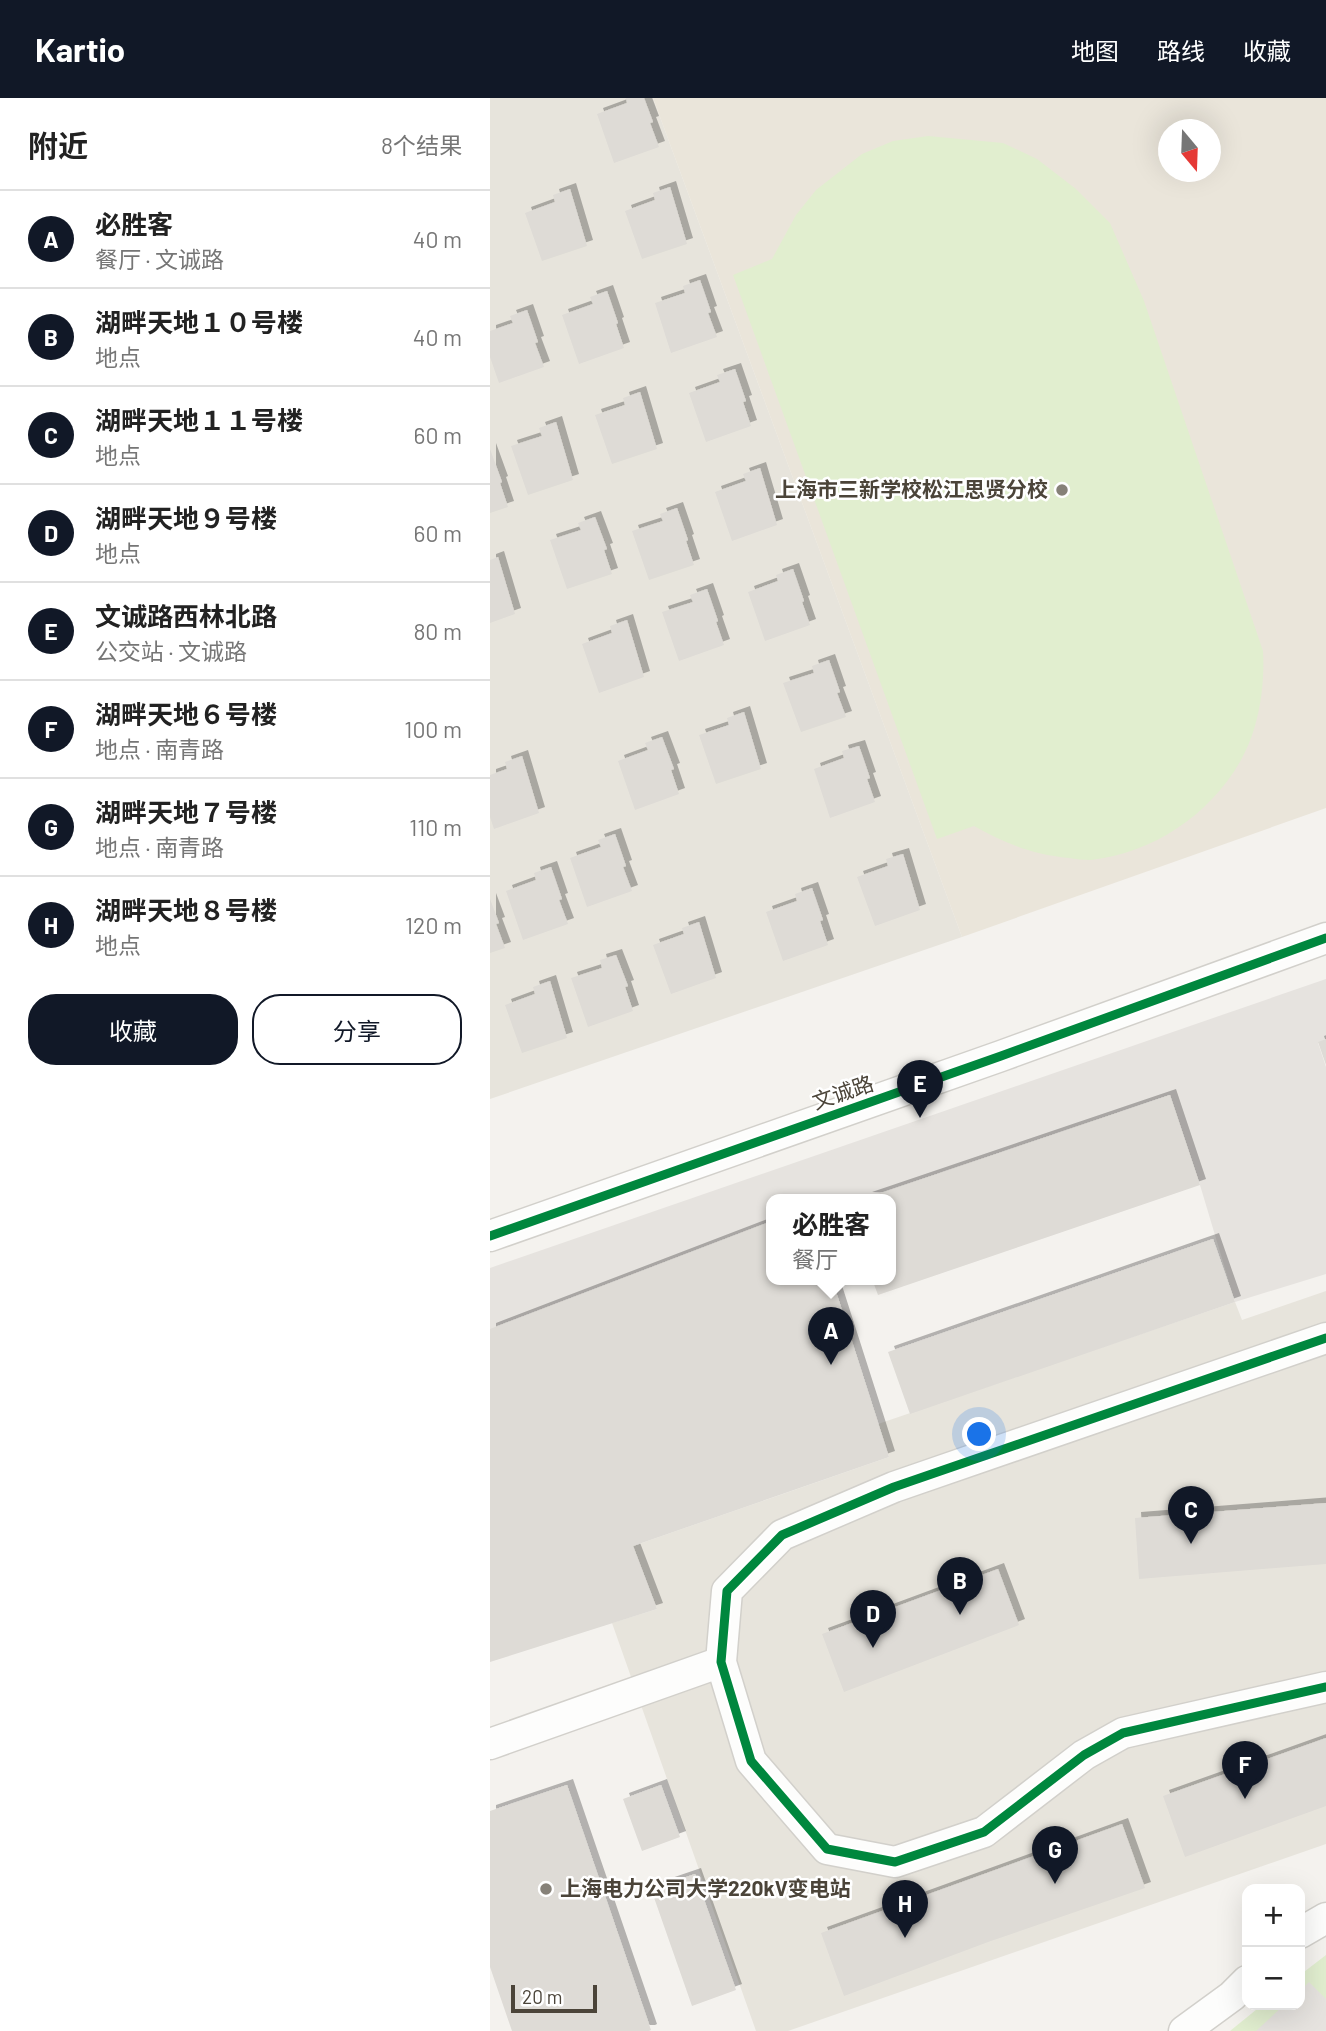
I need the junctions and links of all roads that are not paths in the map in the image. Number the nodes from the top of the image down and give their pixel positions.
1 (1326, 938) edge
2 (490, 1236) edge
3 (1326, 1338) edge
4 (722, 1662) junction
5 (1326, 1687) edge
6 (490, 1745) edge
7 (1326, 1918) edge
8 (1305, 1930) edge
9 (1242, 1986) edge
10 (1184, 2031) edge

1 - 2 street, 文诚路
3 - 4 street
4 - 5 street
4 - 6 street
7 - 8 street
9 - 10 street

